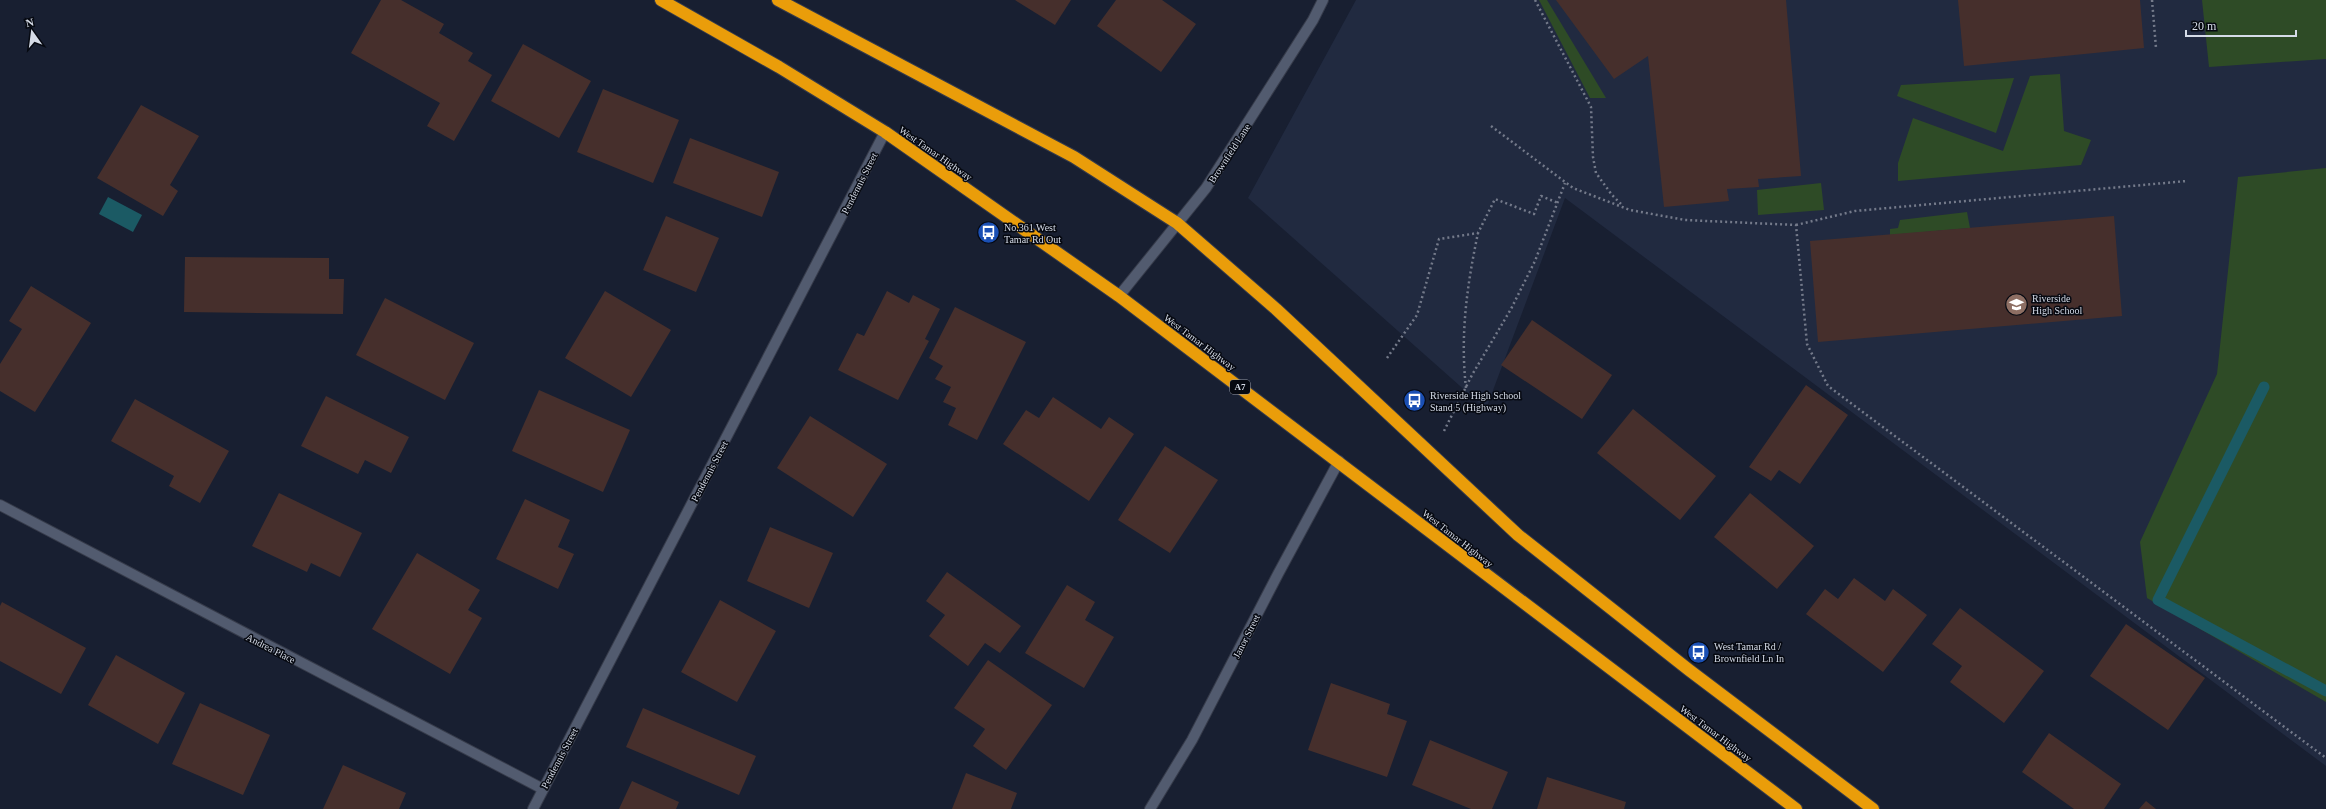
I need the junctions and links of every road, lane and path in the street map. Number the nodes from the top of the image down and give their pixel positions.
1 (661, 0) edge
2 (778, 0) edge
3 (1323, 0) edge
4 (1535, 0) edge
5 (2152, 0) edge
6 (2156, 48) dead end
7 (1491, 126) dead end
8 (885, 132) junction
9 (2187, 181) dead end
10 (1565, 183) junction
11 (1558, 203) junction
12 (1625, 208) junction
13 (1177, 223) junction
14 (1796, 224) junction
15 (1478, 233) junction
16 (1119, 296) junction
17 (1387, 358) dead end
18 (1466, 388) junction
19 (1432, 455) junction
20 (1339, 461) junction
21 (0, 505) edge
22 (2326, 758) edge
23 (543, 789) junction
24 (533, 809) edge
25 (1150, 809) edge
26 (1796, 809) edge
27 (1873, 809) edge

1 - 8 highway, West Tamar Highway / A7
2 - 13 highway
3 - 13 street, Brownfield Lane
4 - 12 path
5 - 6 path
7 - 10 path
8 - 16 highway, West Tamar Highway / A7
8 - 23 street, Pendennis Street
9 - 14 path
10 - 11 path
10 - 12 path
11 - 15 path
11 - 18 path
12 - 14 path
13 - 16 street, Brownfield Lane
13 - 19 highway
14 - 22 path
15 - 17 path
15 - 18 path
16 - 20 highway, West Tamar Highway / A7
18 - 19 path
19 - 27 highway
20 - 25 street, Janor Street
20 - 26 highway, West Tamar Highway / A7
21 - 23 street, Andrea Place
23 - 24 street, Pendennis Street

